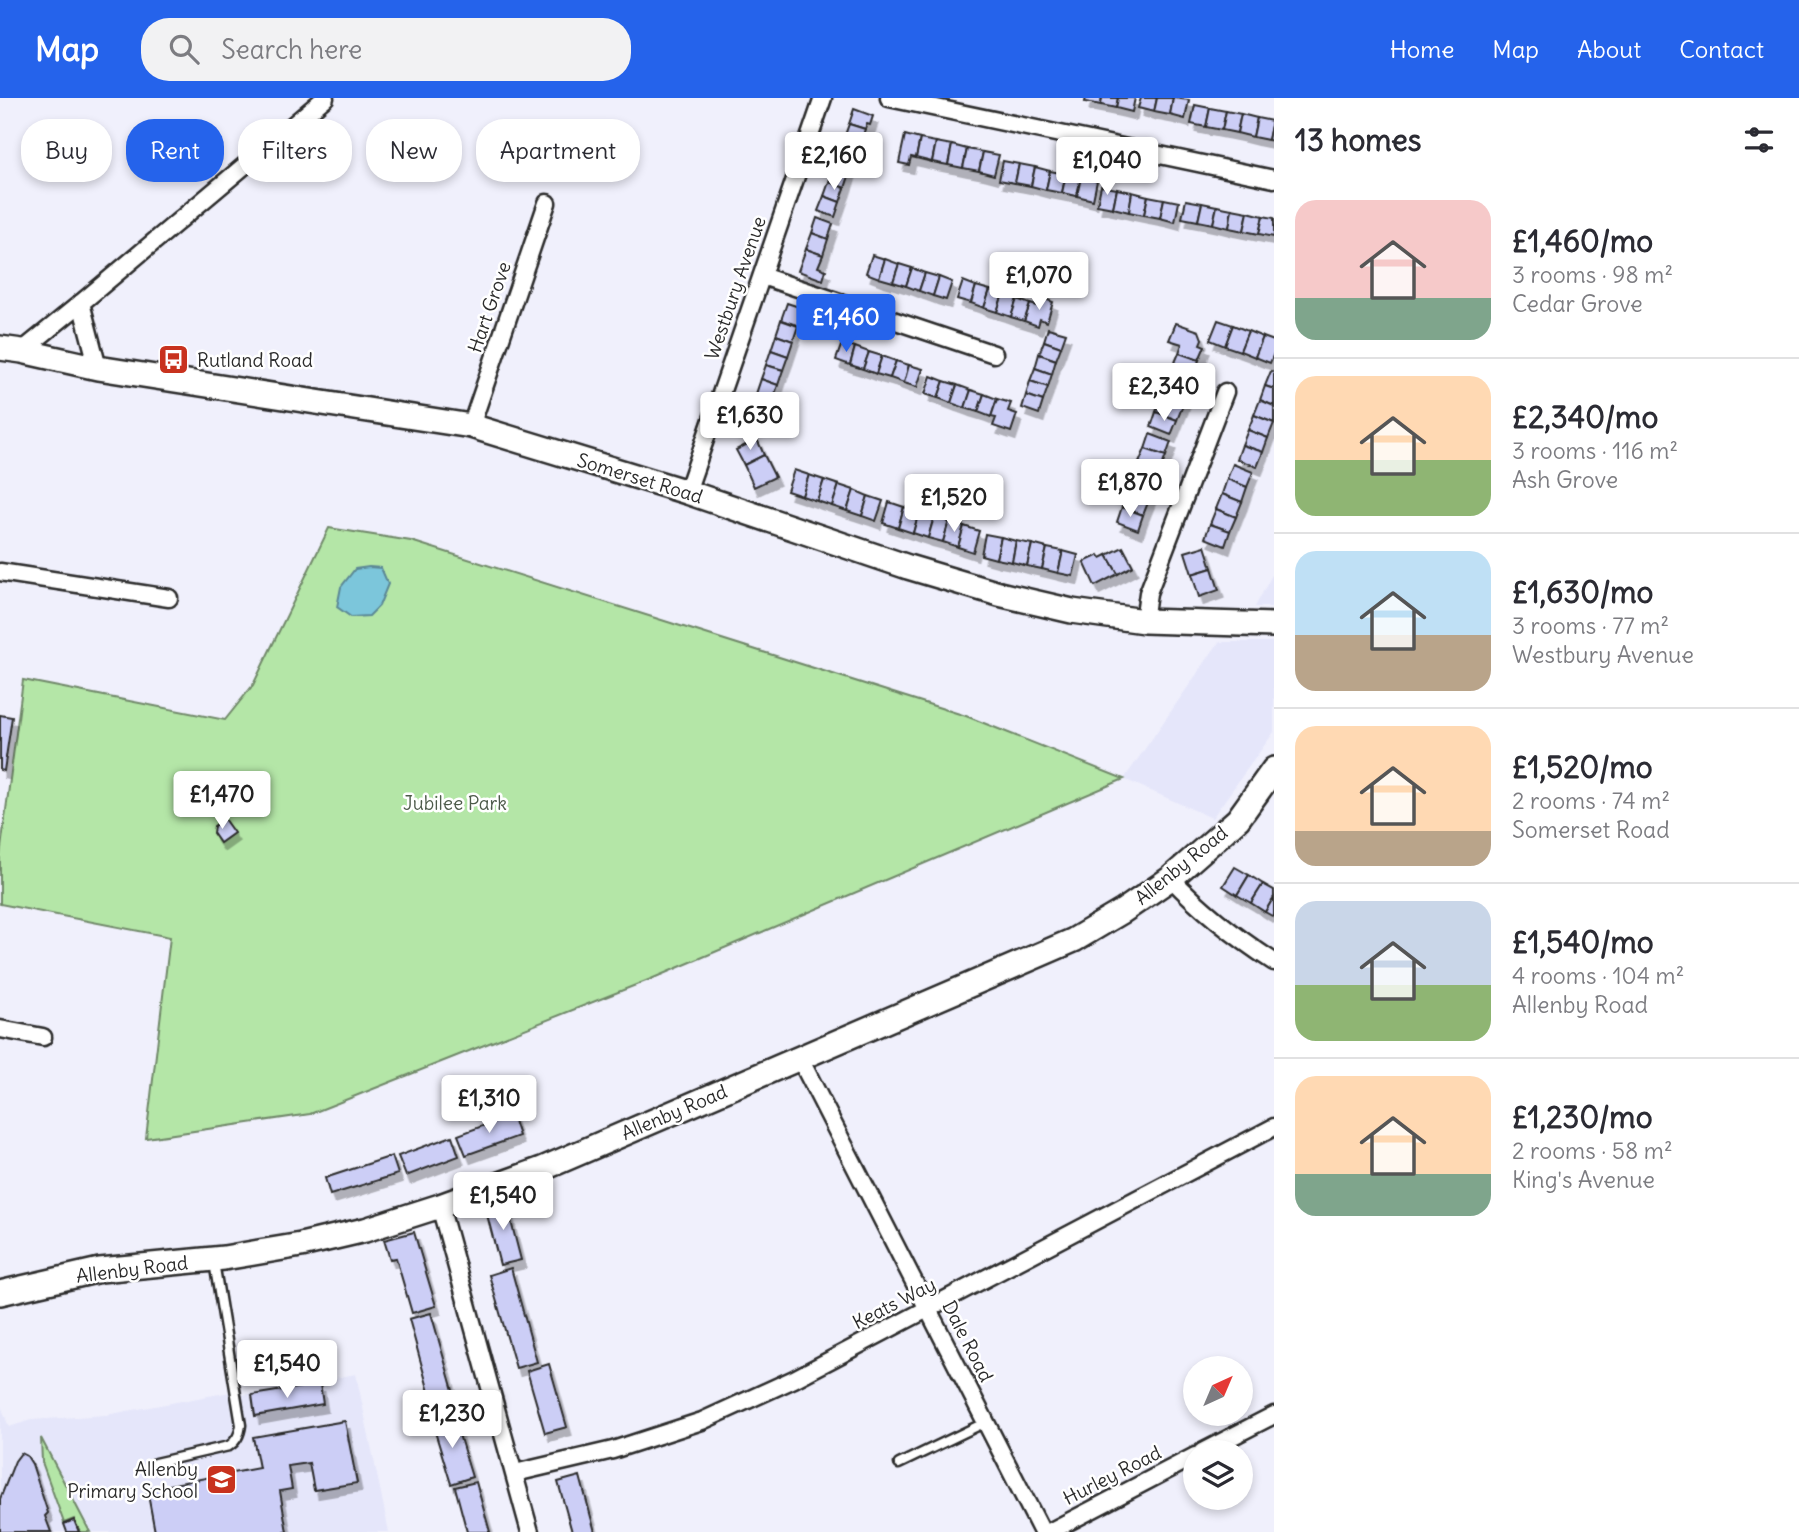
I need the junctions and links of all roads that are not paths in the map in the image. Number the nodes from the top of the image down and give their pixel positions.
1 (326, 98) edge
2 (823, 98) edge
3 (889, 98) edge
4 (1274, 179) edge
5 (547, 202) dead end
6 (762, 276) junction
7 (81, 303) junction
8 (11, 349) edge
9 (994, 354) dead end
10 (98, 368) junction
11 (1225, 392) dead end
12 (471, 426) junction
13 (687, 492) junction
14 (0, 572) edge
15 (169, 597) dead end
16 (1144, 621) junction
17 (1274, 625) edge
18 (1274, 769) edge
19 (1171, 878) junction
20 (1274, 962) edge
21 (0, 1030) edge
22 (43, 1037) dead end
23 (799, 1057) junction
24 (1274, 1127) edge
25 (440, 1206) junction
26 (214, 1259) junction
27 (0, 1293) edge
28 (928, 1309) junction
29 (1274, 1415) edge
30 (986, 1422) junction
31 (1225, 1440) edge
32 (1183, 1462) edge
33 (155, 1463) dead end
34 (899, 1464) dead end
35 (515, 1473) junction
36 (530, 1532) edge
37 (1042, 1532) edge
38 (1049, 1532) edge

1 - 7 street
2 - 6 street, Westbury Avenue
3 - 4 street
5 - 12 street, Hart Grove
6 - 9 street
6 - 13 street, Westbury Avenue
7 - 8 street
7 - 10 street
8 - 10 street, Somerset Road
10 - 12 street, Somerset Road
11 - 16 street
12 - 13 street, Somerset Road
13 - 16 street, Somerset Road
14 - 15 street
16 - 17 street, Somerset Road
18 - 19 street, Allenby Road
19 - 20 street
19 - 23 street, Allenby Road
21 - 22 street
23 - 25 street, Allenby Road
23 - 28 street, Dale Road
24 - 28 street, Keats Way
25 - 26 street, Allenby Road
25 - 35 street
26 - 27 street, Allenby Road
26 - 33 lane
28 - 30 street, Dale Road
28 - 35 street, Keats Way
29 - 31 street
30 - 34 lane
30 - 37 street, Dale Road
32 - 38 street, Hurley Road
35 - 36 street

